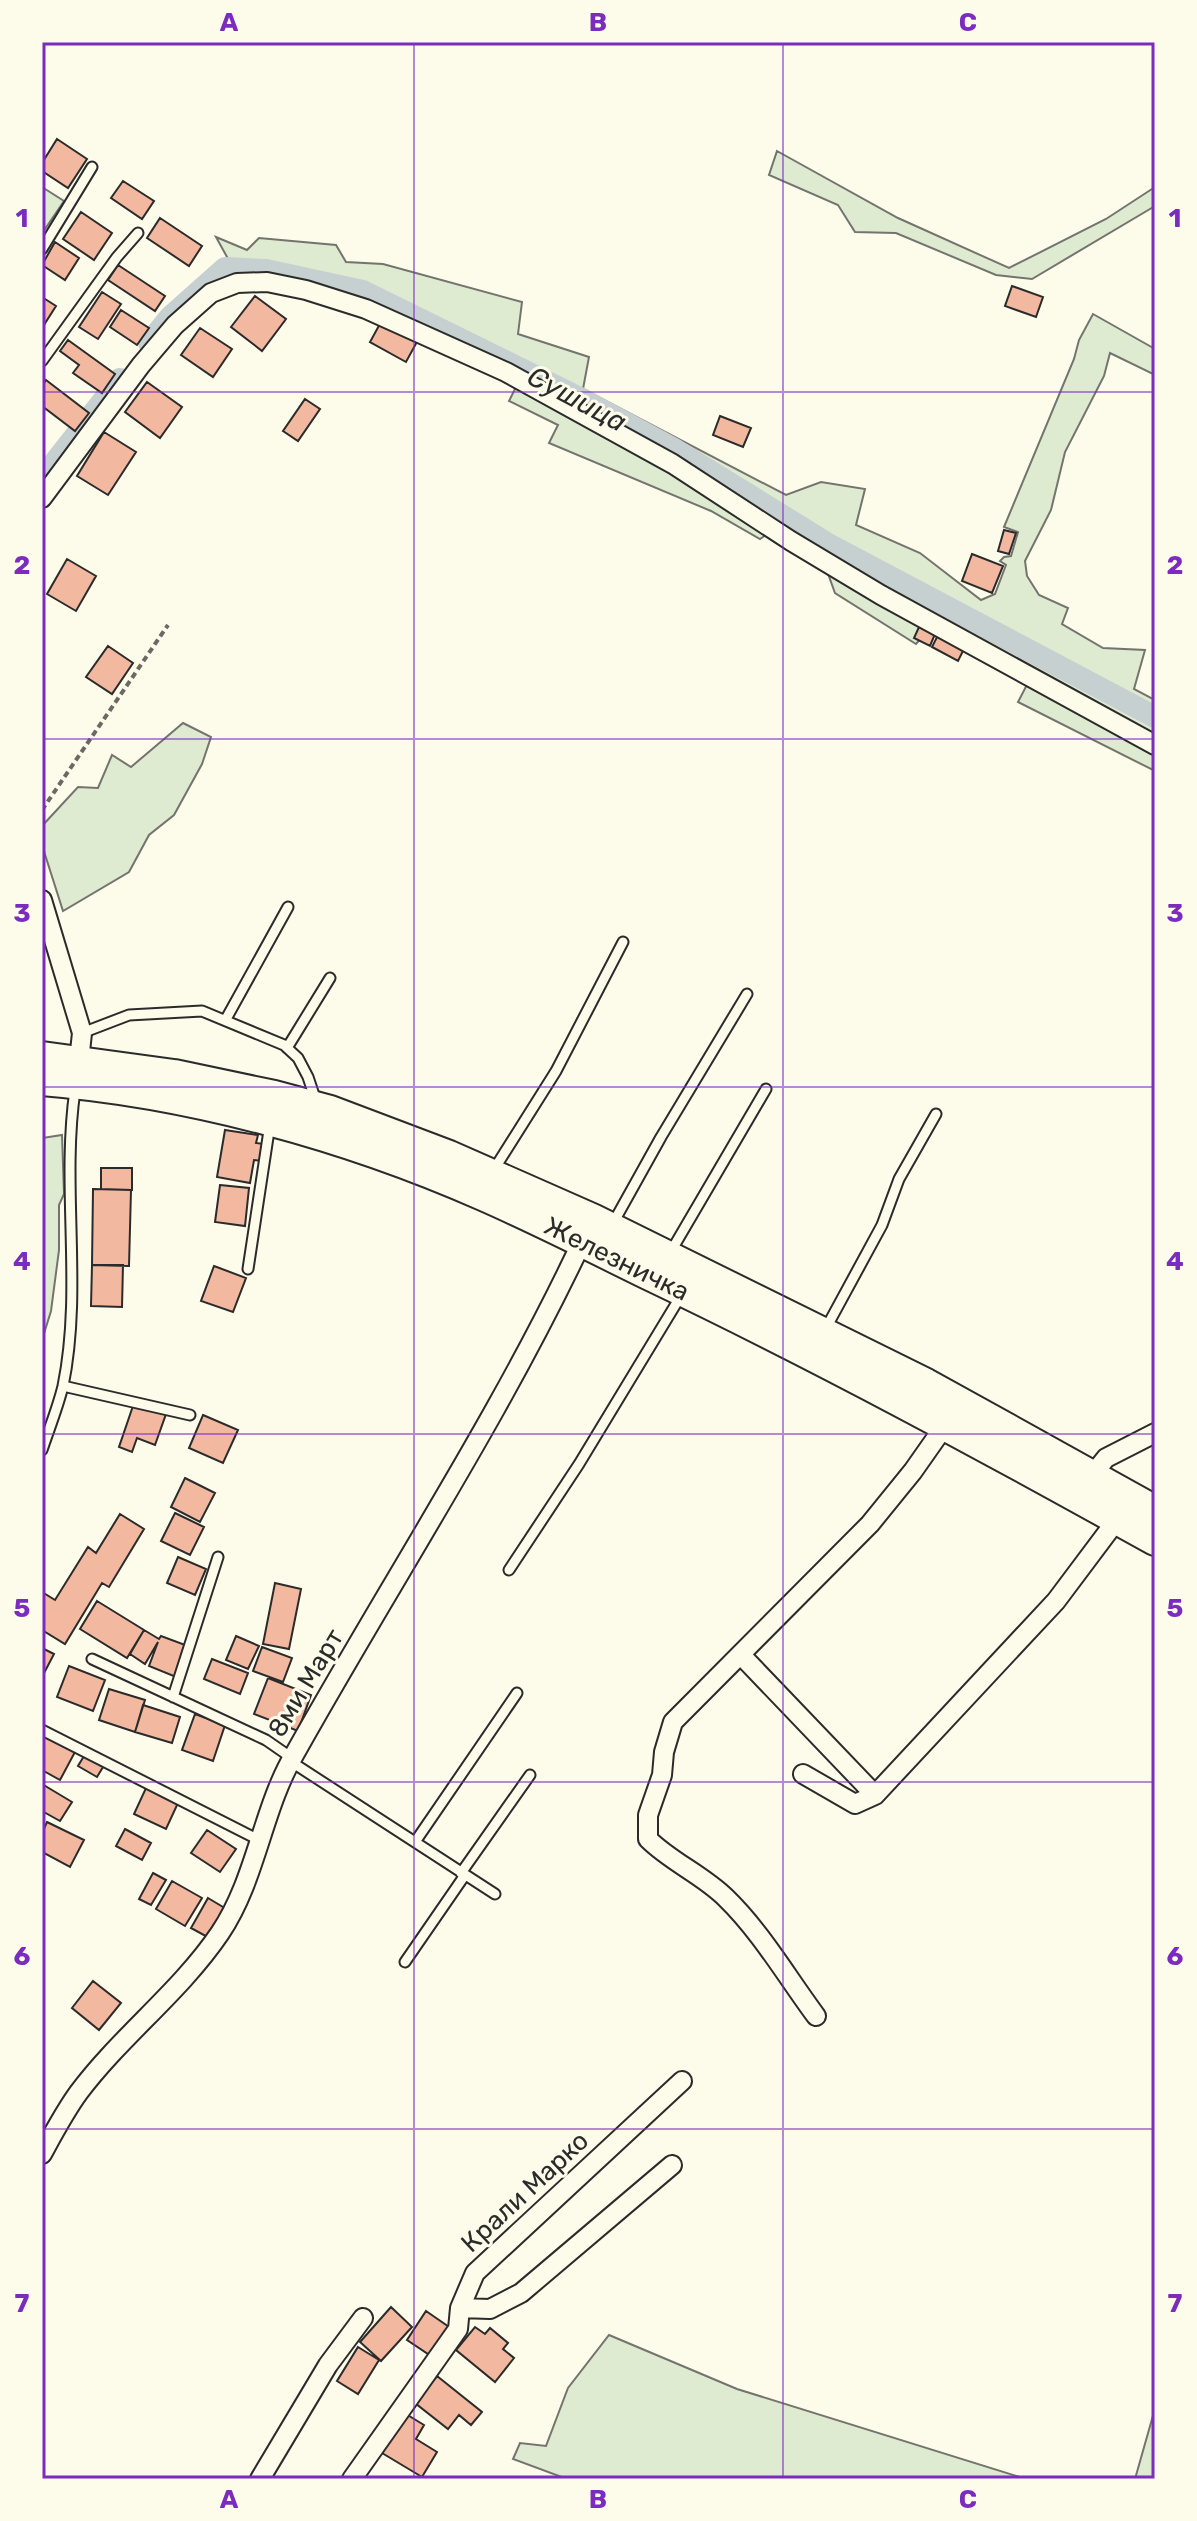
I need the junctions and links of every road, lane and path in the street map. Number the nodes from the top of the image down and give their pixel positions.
1 (92, 167) dead end
2 (138, 233) dead end
3 (42, 249) edge
4 (42, 361) edge
5 (42, 498) edge
6 (168, 625) dead end
7 (1155, 745) edge
8 (42, 810) edge
9 (42, 900) edge
10 (288, 907) dead end
11 (623, 942) dead end
12 (330, 978) dead end
13 (747, 994) dead end
14 (226, 1019) junction
15 (287, 1048) junction
16 (42, 1057) edge
17 (79, 1059) junction
18 (42, 1080) edge
19 (766, 1089) dead end
20 (318, 1108) junction
21 (936, 1114) dead end
22 (270, 1121) junction
23 (491, 1174) junction
24 (595, 1230) junction
25 (668, 1256) junction
26 (248, 1269) dead end
27 (684, 1291) junction
28 (823, 1333) junction
29 (63, 1386) junction
30 (190, 1415) dead end
31 (946, 1424) junction
32 (1155, 1433) edge
33 (42, 1450) edge
34 (1085, 1485) junction
35 (1135, 1509) edge
36 (1155, 1540) edge
37 (218, 1557) dead end
38 (509, 1570) dead end
39 (741, 1655) junction
40 (92, 1659) dead end
41 (517, 1693) dead end
42 (173, 1697) junction
43 (42, 1730) edge
44 (291, 1760) junction
45 (803, 1774) dead end
46 (530, 1775) dead end
47 (875, 1795) junction
48 (259, 1840) junction
49 (415, 1842) junction
50 (463, 1874) junction
51 (495, 1894) dead end
52 (405, 1962) dead end
53 (816, 2016) dead end
54 (682, 2081) dead end
55 (42, 2154) edge
56 (672, 2165) dead end
57 (460, 2308) junction
58 (363, 2318) dead end
59 (260, 2479) edge
60 (352, 2479) edge

1 - 3 lane
2 - 4 lane
5 - 7 street
6 - 8 path
9 - 17 street
10 - 14 lane
11 - 23 lane
12 - 15 lane
13 - 24 lane
14 - 15 lane
14 - 17 lane
15 - 20 lane
16 - 17 main road, Железничка
17 - 18 main road, Железничка
17 - 20 main road, Железничка
17 - 22 main road, Железничка
17 - 29 lane
19 - 25 lane
20 - 23 main road, Железничка
21 - 28 lane
22 - 24 main road, Железничка
22 - 26 lane
23 - 24 main road, Железничка
24 - 25 main road, Железничка
24 - 27 main road, Железничка
24 - 44 street, 8ми Март
25 - 28 main road, Железничка
27 - 31 main road, Железничка
27 - 38 lane
28 - 34 main road, Железничка
29 - 30 lane
29 - 33 lane
31 - 34 main road, Железничка
31 - 39 street
32 - 34 street
34 - 35 main road, Железничка
35 - 36 main road, Железничка
35 - 47 street
37 - 42 lane
39 - 47 street
39 - 53 street
40 - 42 lane
41 - 49 lane
42 - 44 lane
43 - 48 lane
44 - 48 street, 8ми Март
44 - 49 lane
45 - 47 street
46 - 50 lane
48 - 55 street, 8ми Март
49 - 50 lane
50 - 51 lane
50 - 52 lane
54 - 57 street, Крали Марко
56 - 57 street
57 - 60 street, Крали Марко
58 - 59 street

